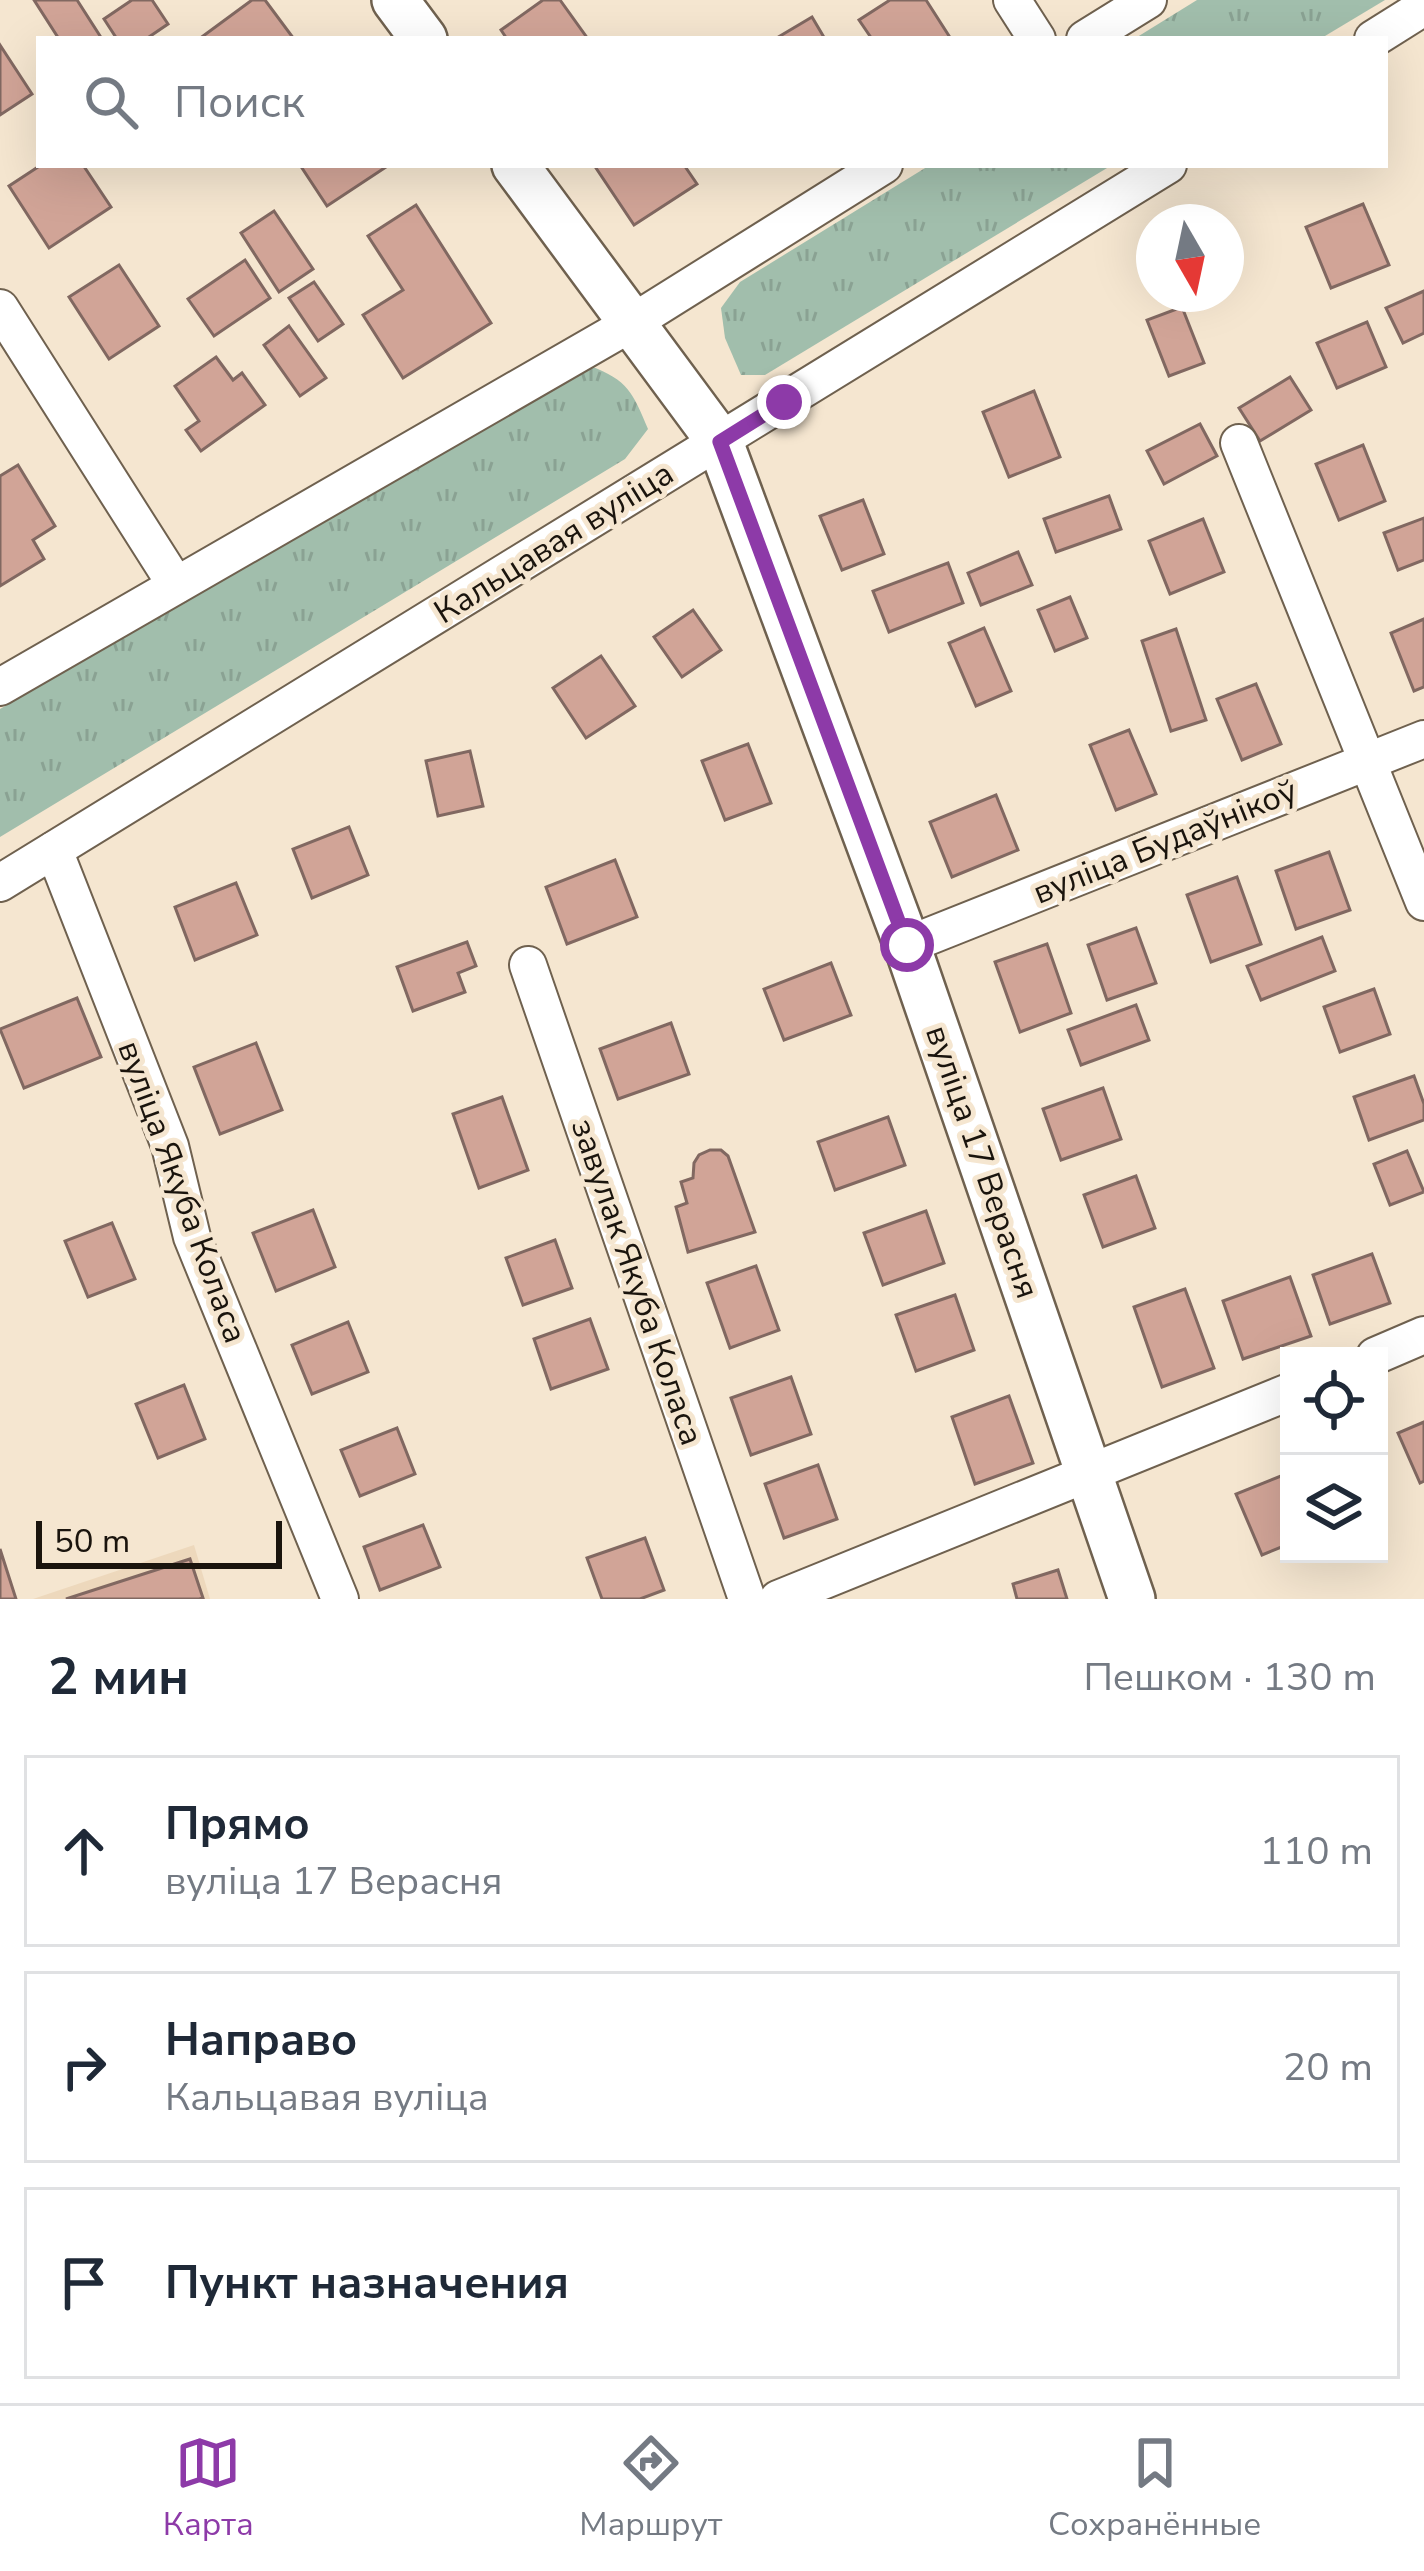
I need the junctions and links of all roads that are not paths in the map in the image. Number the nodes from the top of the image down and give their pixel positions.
1 (395, 0) edge
2 (1012, 0) edge
3 (1148, 0) edge
4 (1424, 7) edge
5 (422, 36) edge
6 (1035, 36) edge
7 (1090, 36) edge
8 (1377, 36) edge
9 (517, 168) edge
10 (879, 168) edge
11 (1163, 168) edge
12 (0, 308) edge
13 (630, 324) junction
14 (720, 442) junction
15 (1239, 443) dead end
16 (176, 585) junction
17 (0, 687) edge
18 (1424, 739) edge
19 (1367, 761) junction
20 (54, 850) junction
21 (0, 883) edge
22 (1424, 902) edge
23 (907, 945) junction
24 (528, 965) dead end
25 (1424, 1335) edge
26 (1388, 1350) edge
27 (1280, 1396) edge
28 (1090, 1475) junction
29 (340, 1599) edge
30 (747, 1599) edge
31 (778, 1599) edge
32 (1132, 1599) edge

1 - 5 street
2 - 6 street
3 - 7 street
4 - 8 street
9 - 13 street, вуліца 17 Верасня
10 - 13 street
11 - 14 street, Кальцавая вуліца
12 - 16 street
13 - 14 street, вуліца 17 Верасня
13 - 16 street
14 - 20 street, Кальцавая вуліца
14 - 23 street, вуліца 17 Верасня
15 - 19 street
16 - 17 street
18 - 19 street, вуліца Будаўнікоў
19 - 22 street
19 - 23 street, вуліца Будаўнікоў
20 - 21 street, Кальцавая вуліца
20 - 29 street, вуліца Якуба Коласа
23 - 28 street, вуліца 17 Верасня
24 - 30 street, завулак Якуба Коласа
25 - 26 street
27 - 28 street
28 - 31 street
28 - 32 street, вуліца 17 Верасня

